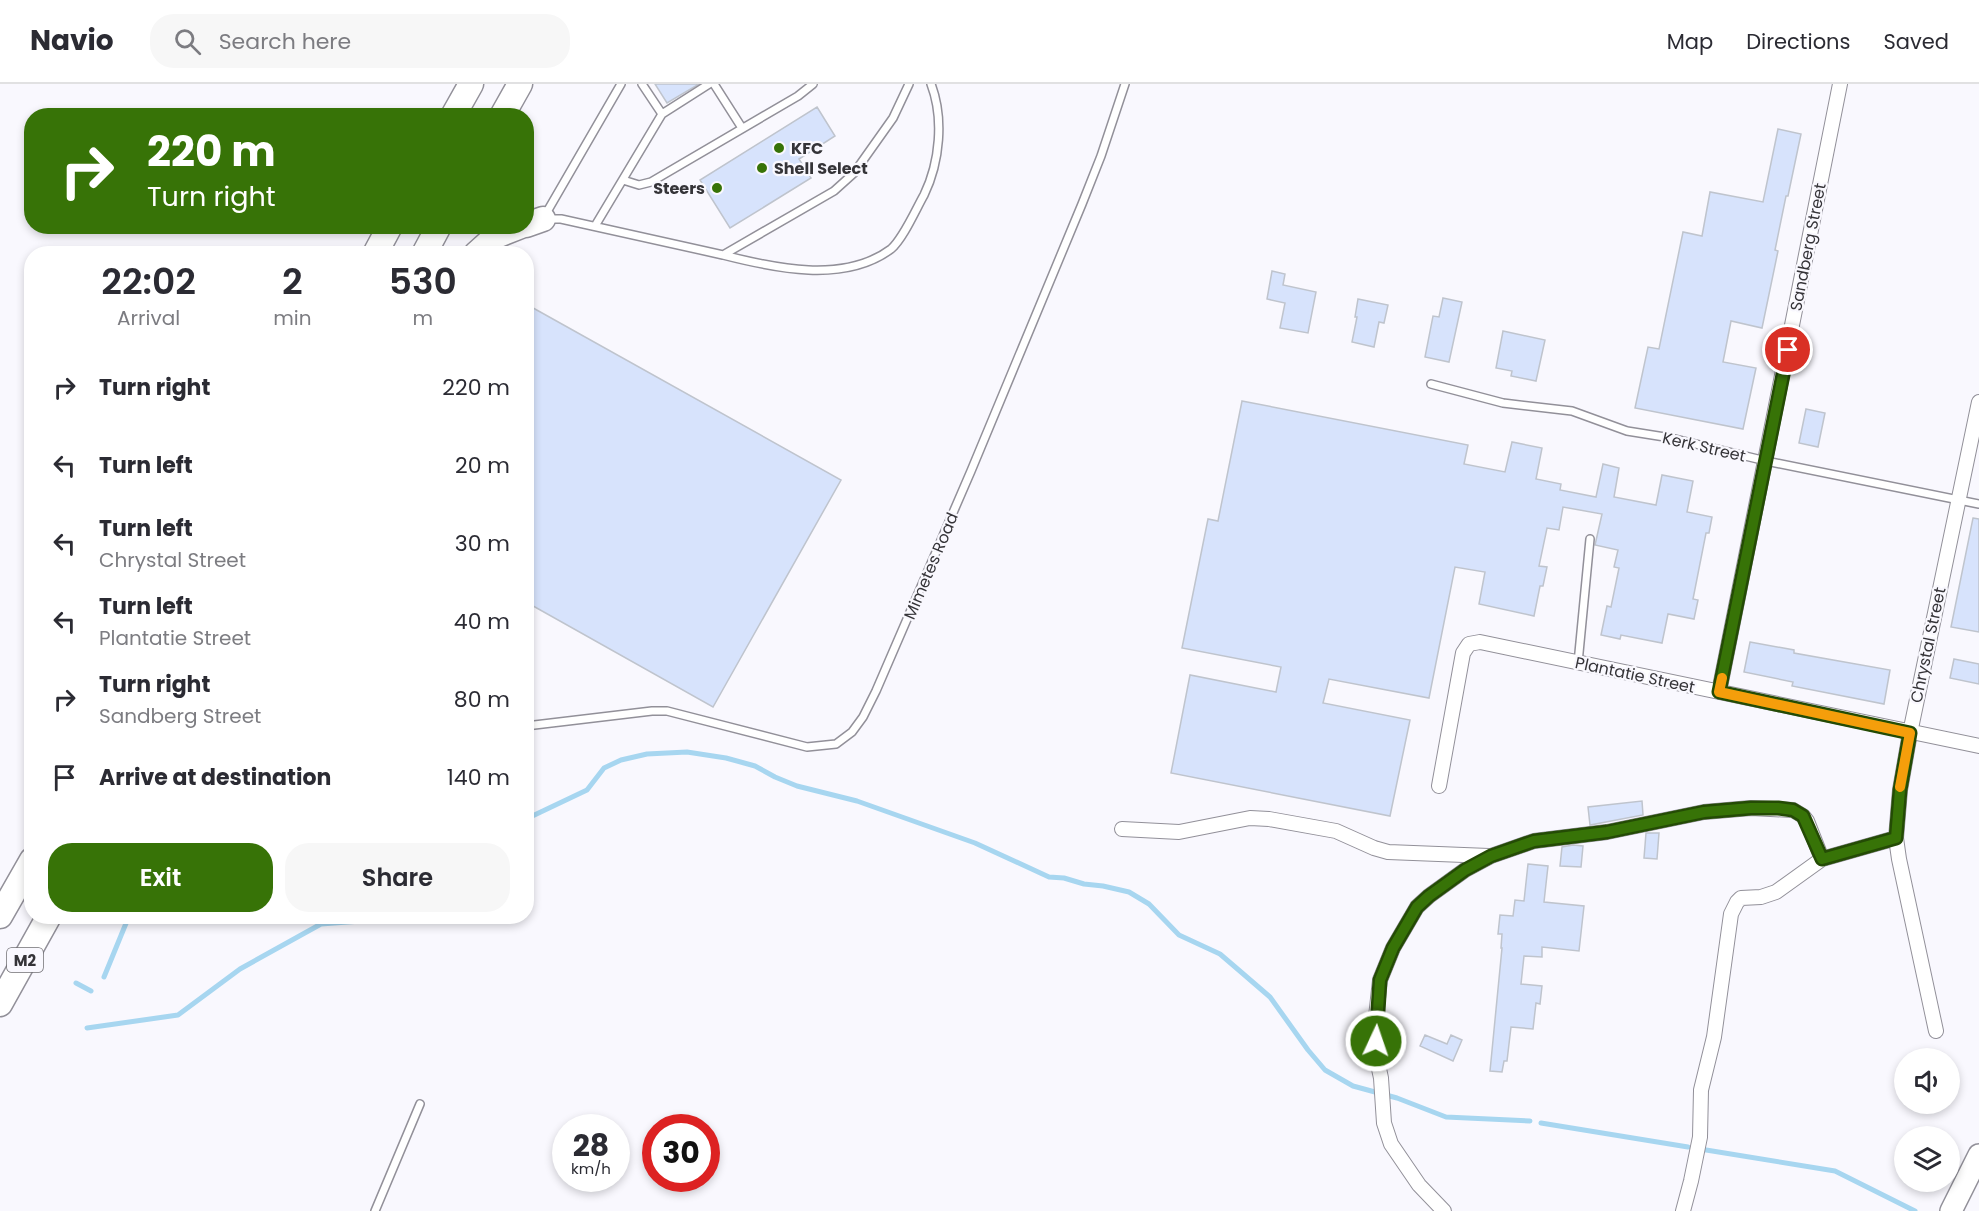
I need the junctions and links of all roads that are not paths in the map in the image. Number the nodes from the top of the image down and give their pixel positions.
1 (471, 84) edge
2 (520, 84) edge
3 (621, 84) edge
4 (642, 84) edge
5 (709, 84) edge
6 (714, 84) edge
7 (813, 84) edge
8 (909, 84) edge
9 (931, 84) edge
10 (1125, 84) edge
11 (1840, 84) edge
12 (458, 108) edge
13 (506, 108) edge
14 (662, 114) junction
15 (742, 128) junction
16 (623, 180) junction
17 (534, 217) edge
18 (534, 222) edge
19 (595, 226) junction
20 (501, 234) edge
21 (485, 246) edge
22 (723, 255) junction
23 (1431, 384) dead end
24 (1979, 402) edge
25 (1766, 461) junction
26 (1959, 500) junction
27 (1979, 504) edge
28 (1590, 539) dead end
29 (1578, 663) junction
30 (1719, 692) junction
31 (534, 725) edge
32 (1910, 733) junction
33 (1979, 746) edge
34 (1439, 786) dead end
35 (1122, 829) dead end
36 (1896, 838) junction
37 (1491, 856) junction
38 (1822, 859) junction
39 (24, 874) edge
40 (0, 916) edge
41 (45, 924) edge
42 (0, 1004) edge
43 (1936, 1031) dead end
44 (420, 1104) dead end
45 (1979, 1155) edge
46 (375, 1211) edge
47 (1444, 1211) edge
48 (1683, 1211) edge
49 (1951, 1211) edge

1 - 12 highway
2 - 13 highway
3 - 17 lane
4 - 14 lane
5 - 14 lane
6 - 15 lane
7 - 15 lane
8 - 22 lane
9 - 22 lane
10 - 31 lane, Mimetes Road
11 - 25 street, Sandberg Street
14 - 16 lane
15 - 16 lane
16 - 19 lane
18 - 19 lane
19 - 22 lane
20 - 21 highway
23 - 25 lane, Kerk Street
24 - 26 street, Chrystal Street
25 - 26 lane, Kerk Street
25 - 30 street, Sandberg Street
26 - 27 lane, Kerk Street
26 - 32 street, Chrystal Street
28 - 29 lane
29 - 30 street, Plantatie Street
29 - 34 street, Plantatie Street
30 - 32 street, Plantatie Street
32 - 33 street, Plantatie Street
32 - 36 street, Chrystal Street
35 - 37 street
36 - 38 street
36 - 43 street, Chrystal Street
37 - 38 street
37 - 47 street
38 - 48 street
39 - 40 highway
41 - 42 highway, M2
44 - 46 lane
45 - 49 main road

